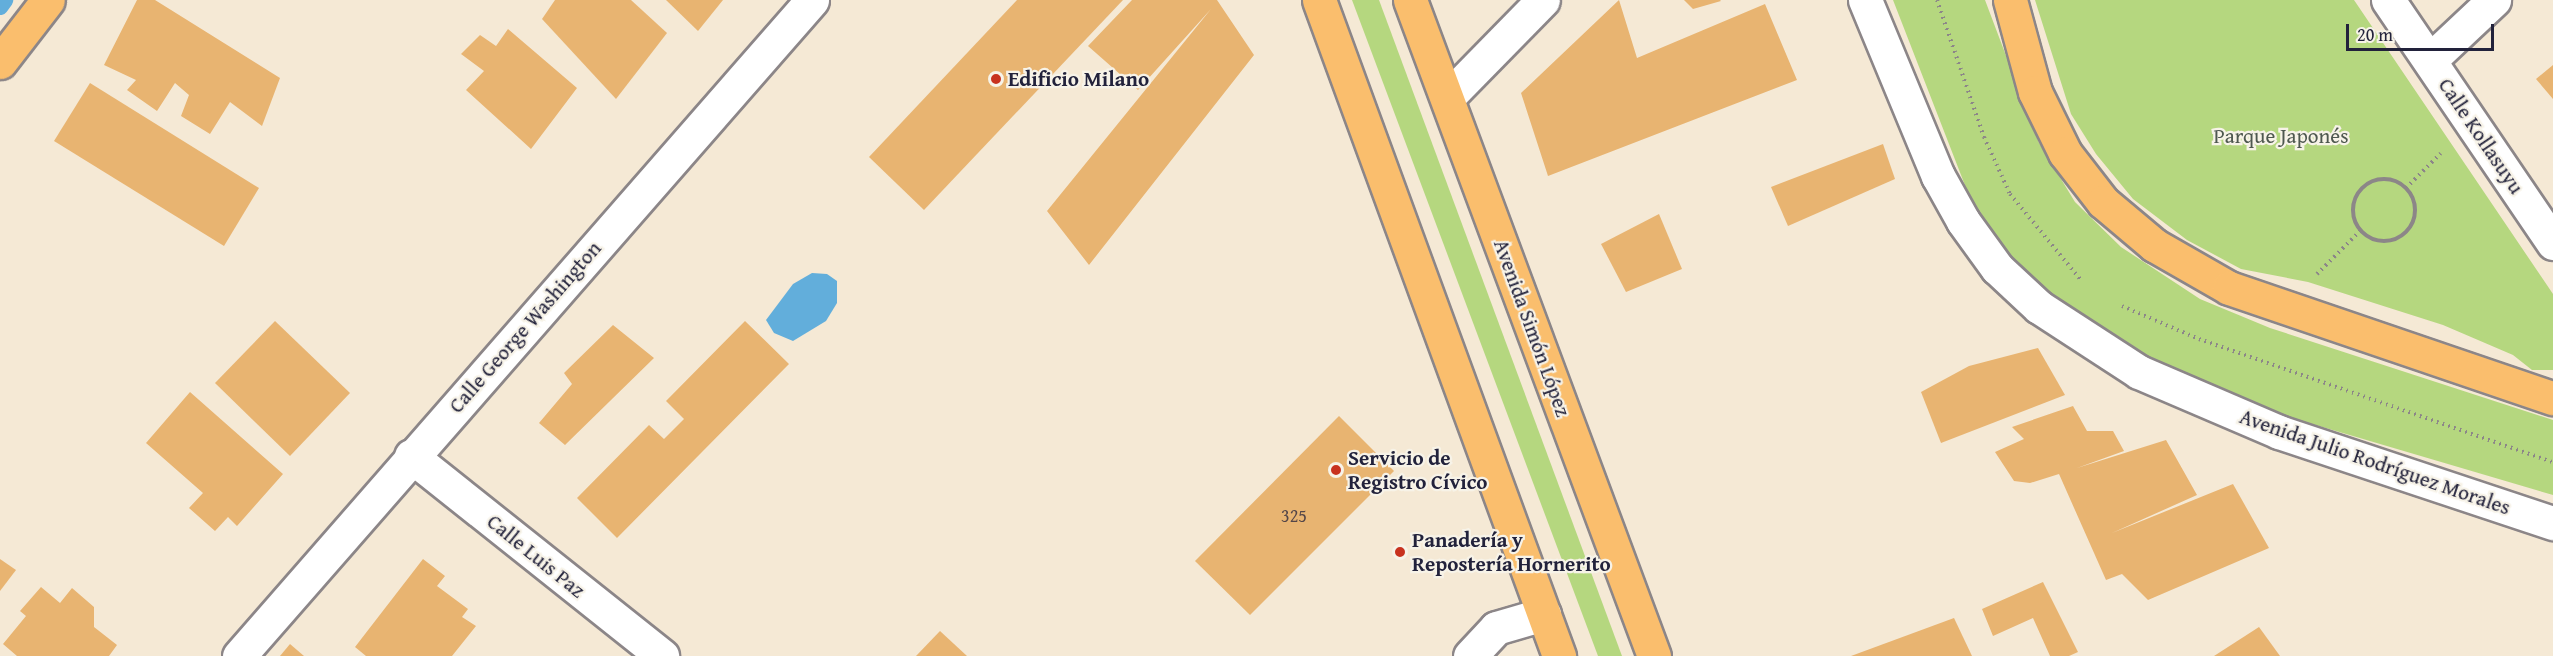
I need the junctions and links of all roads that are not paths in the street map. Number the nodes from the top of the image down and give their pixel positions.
1 (48, 0) edge
2 (812, 0) edge
3 (1319, 0) edge
4 (1410, 0) edge
5 (1543, 0) edge
6 (1865, 0) edge
7 (2010, 0) edge
8 (2388, 0) edge
9 (2494, 0) edge
10 (2430, 60) junction
11 (0, 62) edge
12 (1449, 96) junction
13 (2553, 243) edge
14 (2553, 398) edge
15 (411, 456) junction
16 (2553, 524) edge
17 (1544, 614) junction
18 (239, 656) edge
19 (662, 656) edge
20 (1470, 656) edge
21 (1559, 656) edge
22 (1654, 656) edge

1 - 11 main road
2 - 15 street, Calle George Washington
3 - 17 main road
4 - 12 main road, Avenida Simón López
5 - 12 street
6 - 16 street, Avenida Julio Rodríguez Morales
7 - 14 main road
8 - 10 street, Calle Kollasuyu
9 - 10 street
10 - 13 street, Calle Kollasuyu
12 - 22 main road, Avenida Simón López
15 - 18 street, Calle George Washington
15 - 19 street, Calle Luis Paz
17 - 20 street
17 - 21 main road

